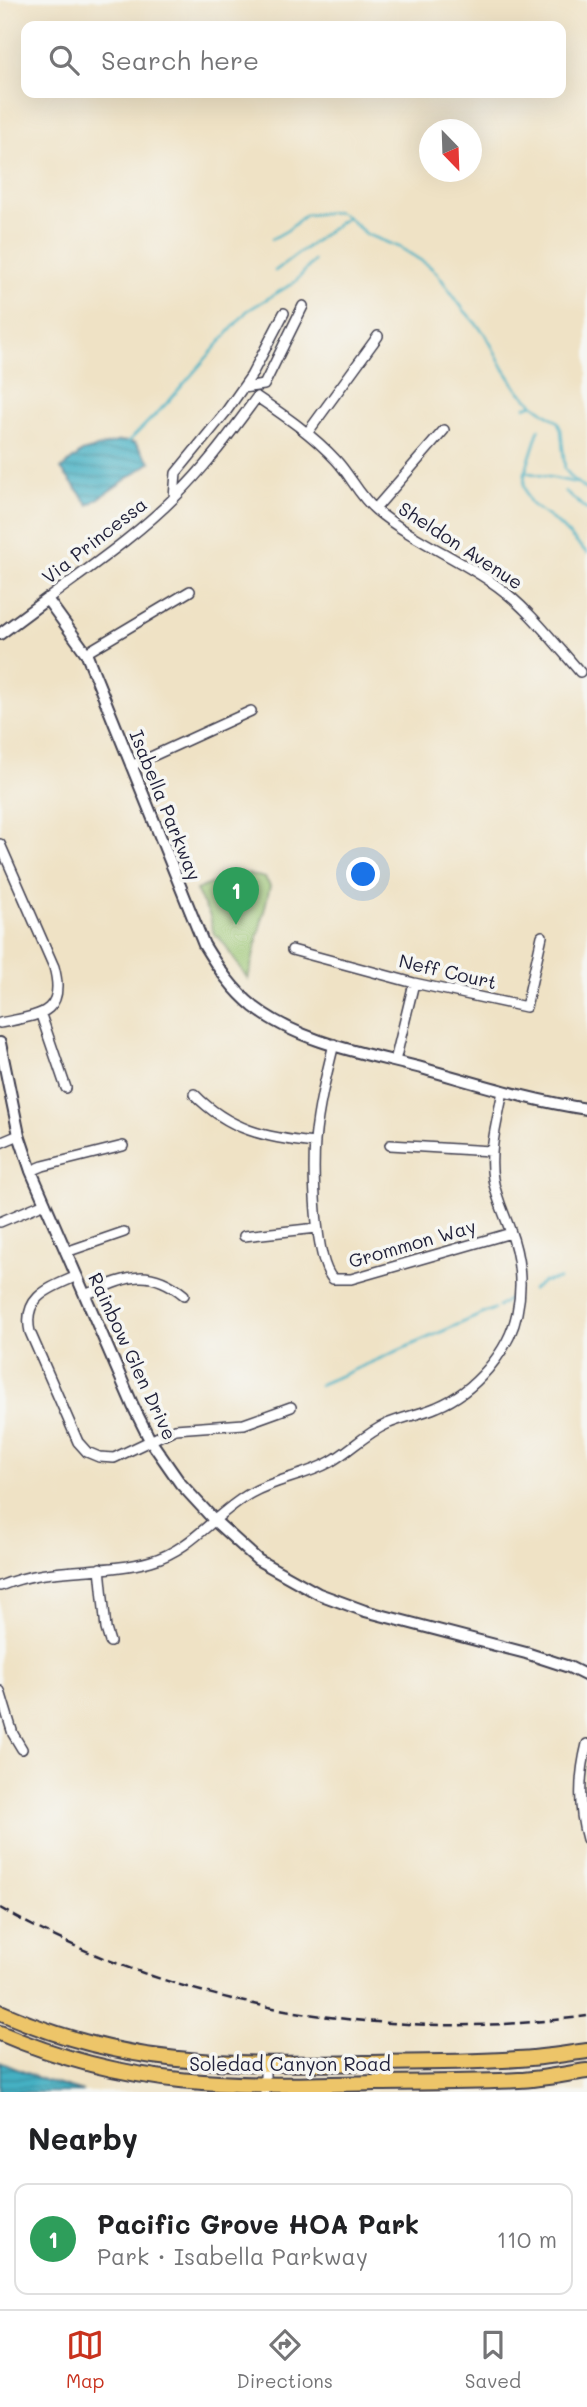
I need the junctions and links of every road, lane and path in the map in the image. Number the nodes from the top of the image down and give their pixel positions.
1 (303, 306) dead end
2 (284, 313) dead end
3 (378, 336) dead end
4 (243, 388) junction
5 (257, 397) joint
6 (444, 430) dead end
7 (308, 432) junction
8 (174, 498) junction
9 (375, 509) junction
10 (190, 591) dead end
11 (47, 599) junction
12 (0, 634) edge
13 (86, 653) junction
14 (580, 672) dead end
15 (251, 711) dead end
16 (131, 766) junction
17 (0, 844) edge
18 (542, 936) dead end
19 (292, 950) dead end
20 (414, 983) junction
21 (41, 1015) junction
22 (0, 1023) edge
23 (0, 1043) edge
24 (334, 1044) junction
25 (395, 1061) junction
26 (3, 1080) edge
27 (66, 1088) dead end
28 (503, 1091) junction
29 (194, 1094) dead end
30 (587, 1109) edge
31 (19, 1135) junction
32 (0, 1143) edge
33 (315, 1143) junction
34 (390, 1145) dead end
35 (123, 1146) dead end
36 (491, 1151) junction
37 (32, 1171) junction
38 (45, 1203) junction
39 (0, 1222) edge
40 (317, 1228) junction
41 (124, 1232) dead end
42 (511, 1233) junction
43 (244, 1236) dead end
44 (66, 1252) junction
45 (77, 1276) junction
46 (85, 1295) junction
47 (184, 1295) dead end
48 (291, 1407) dead end
49 (150, 1440) junction
50 (215, 1521) junction
51 (100, 1568) junction
52 (0, 1586) edge
53 (110, 1642) dead end
54 (587, 1676) edge
55 (0, 1691) edge
56 (587, 1744) edge
57 (22, 1749) dead end
58 (587, 1839) edge
59 (0, 2012) edge
60 (0, 2033) edge
61 (587, 2051) edge
62 (265, 2064) junction
63 (587, 2071) edge
64 (264, 2089) edge

1 - 4 street, Via Princessa
2 - 4 street, Via Princessa
3 - 7 street
4 - 8 street, Via Princessa
5 - 7 street, Sheldon Avenue
5 - 8 street, Via Princessa
6 - 9 street
7 - 9 street, Sheldon Avenue
8 - 11 street, Via Princessa
9 - 14 street, Sheldon Avenue
10 - 13 street
11 - 12 street, Via Princessa
11 - 13 street, Isabella Parkway
13 - 16 street, Isabella Parkway
15 - 16 street
16 - 24 street, Isabella Parkway
17 - 21 street
18 - 20 street, Neff Court
19 - 20 street, Neff Court
20 - 25 street
21 - 22 street
21 - 27 street
23 - 26 street, Rainbow Glen Drive
24 - 25 street, Isabella Parkway
24 - 33 street, Grommon Way
25 - 28 street, Isabella Parkway
26 - 31 street, Rainbow Glen Drive
28 - 30 street, Isabella Parkway
28 - 36 street
29 - 33 street
31 - 32 street
31 - 37 street, Rainbow Glen Drive
33 - 40 street, Grommon Way
34 - 36 street
35 - 37 street
36 - 42 street
37 - 38 street, Rainbow Glen Drive
38 - 39 street
38 - 44 street, Rainbow Glen Drive
40 - 42 street, Grommon Way
40 - 43 street
41 - 44 street
42 - 50 street
44 - 45 street, Rainbow Glen Drive
45 - 46 street, Rainbow Glen Drive
45 - 49 street
46 - 47 street
46 - 49 street, Rainbow Glen Drive
48 - 49 street
49 - 50 street, Rainbow Glen Drive
50 - 51 street
50 - 54 street, Rainbow Glen Drive
51 - 52 street
51 - 53 street
55 - 57 street
56 - 58 street
59 - 62 main road, Soledad Canyon Road
60 - 64 main road, Soledad Canyon Road
61 - 62 main road, Soledad Canyon Road
62 - 64 street
63 - 64 main road, Soledad Canyon Road

